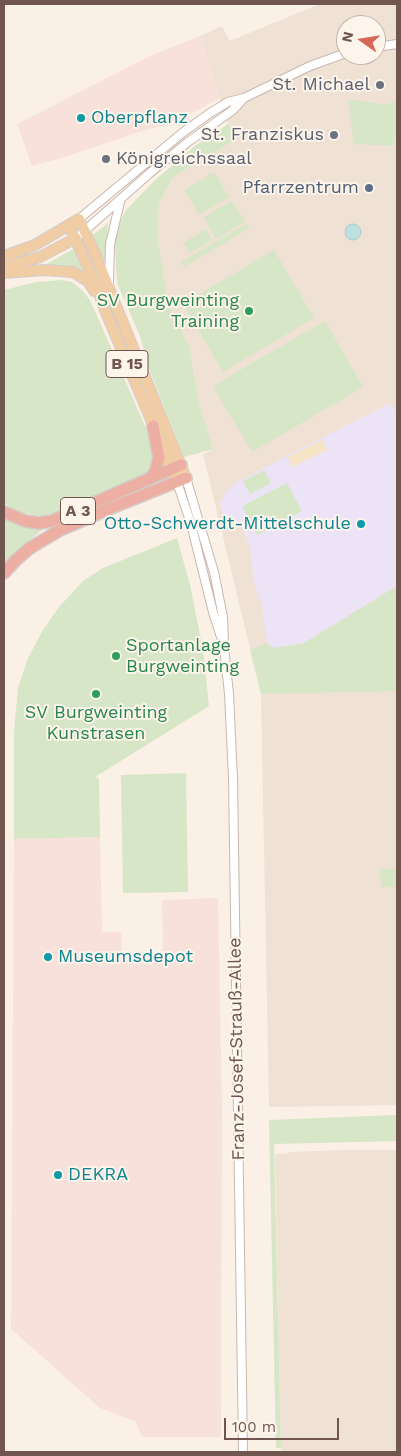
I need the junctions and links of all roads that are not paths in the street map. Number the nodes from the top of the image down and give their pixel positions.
1 (336, 56) edge
2 (244, 98) junction
3 (120, 201) junction
4 (79, 219) junction
5 (69, 225) junction
6 (86, 231) junction
7 (76, 238) junction
8 (4, 256) edge
9 (4, 267) edge
10 (4, 273) edge
11 (109, 287) junction
12 (102, 303) junction
13 (153, 426) junction
14 (176, 468) junction
15 (150, 479) junction
16 (182, 480) junction
17 (4, 512) edge
18 (4, 573) edge
19 (243, 1452) edge

1 - 2 street
2 - 3 street
2 - 4 street
3 - 6 street
3 - 11 street
4 - 5 main road
4 - 6 main road, Franz-Josef-Strauß-Allee
5 - 7 main road, Franz-Josef-Strauß-Allee
5 - 8 main road
6 - 7 street
6 - 11 main road, Franz-Josef-Strauß-Allee
7 - 9 main road
7 - 12 main road, Franz-Josef-Strauß-Allee
10 - 12 main road, B 15
11 - 14 main road, Franz-Josef-Strauß-Allee
12 - 13 main road, Franz-Josef-Strauß-Allee / B 15
13 - 14 main road, Franz-Josef-Strauß-Allee / B 15
13 - 15 highway
14 - 15 highway, A 3
14 - 16 main road, Franz-Josef-Strauß-Allee
15 - 17 highway, A 3
16 - 18 highway, A 3
16 - 19 street, Franz-Josef-Strauß-Allee

